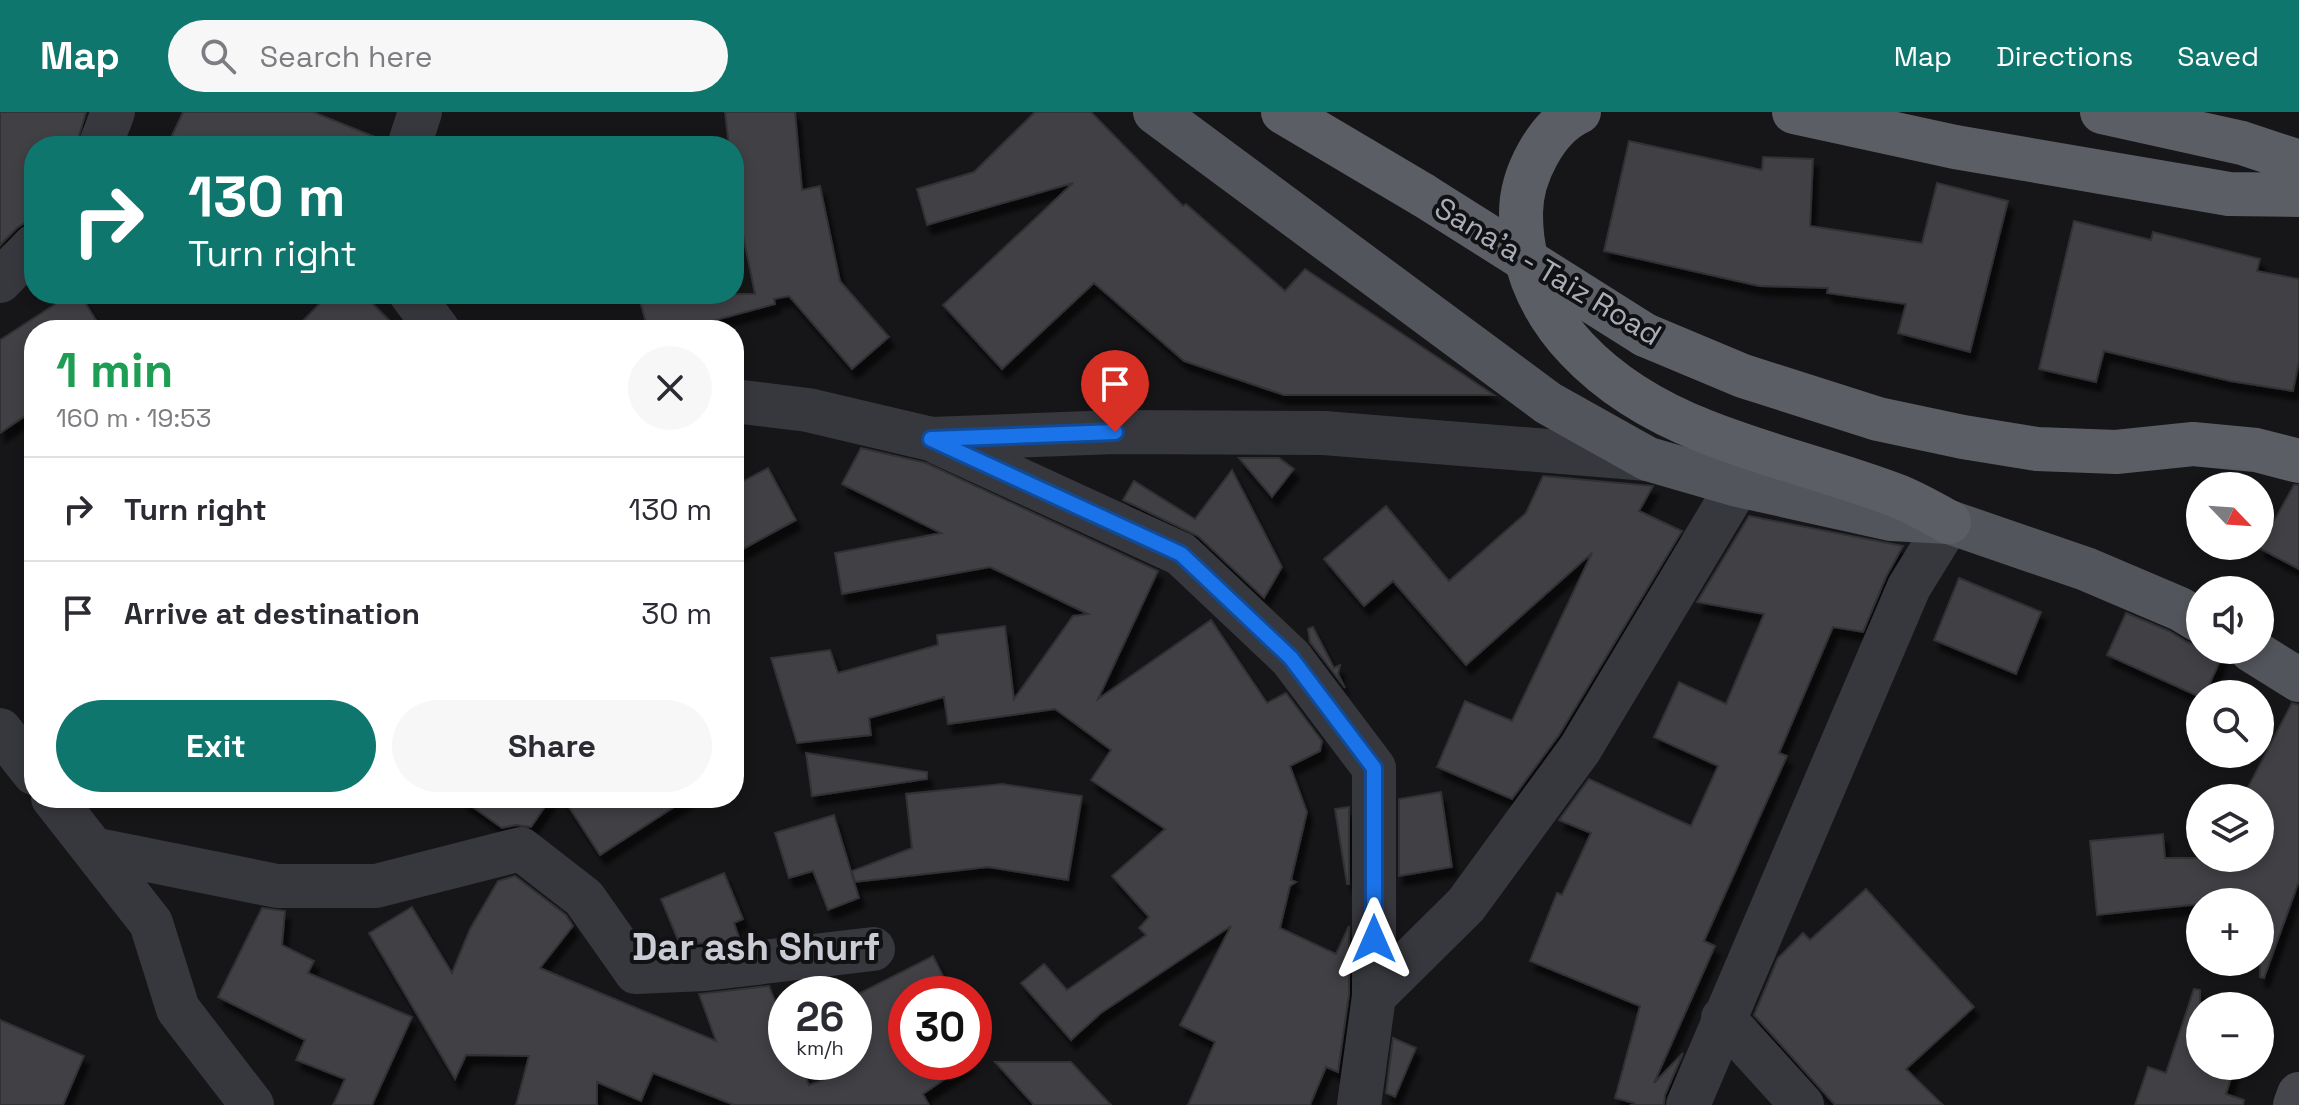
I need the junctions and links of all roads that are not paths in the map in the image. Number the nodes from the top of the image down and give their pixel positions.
1 (113, 112) edge
2 (420, 112) edge
3 (1155, 112) edge
4 (1283, 112) edge
5 (1579, 112) edge
6 (1794, 112) edge
7 (2102, 112) edge
8 (104, 136) edge
9 (412, 136) edge
10 (2299, 162) edge
11 (2299, 195) edge
12 (24, 256) edge
13 (0, 281) edge
14 (744, 402) edge
15 (931, 439) junction
16 (1648, 459) junction
17 (2299, 461) edge
18 (1738, 485) junction
19 (1949, 522) junction
20 (2186, 613) edge
21 (2273, 664) edge
22 (2299, 680) edge
23 (0, 730) edge
24 (24, 760) edge
25 (61, 808) edge
26 (93, 849) junction
27 (873, 949) dead end
28 (1374, 996) junction
29 (1723, 1018) junction
30 (2299, 1094) edge
31 (252, 1105) edge
32 (1359, 1105) edge
33 (1688, 1105) edge
34 (1802, 1105) edge
35 (2295, 1105) edge

1 - 8 street
2 - 9 street
3 - 16 main road
4 - 17 highway, Sana'a - Taiz Road, bridge
5 - 19 highway
6 - 11 highway
7 - 10 highway
12 - 13 street
14 - 15 street
15 - 16 street
15 - 28 street
16 - 18 main road
18 - 19 main road
18 - 28 street
19 - 20 main road
19 - 29 street
21 - 22 main road
23 - 24 street
25 - 26 street
26 - 27 street
26 - 31 street
28 - 32 street
29 - 33 street
29 - 34 street
30 - 35 main road

